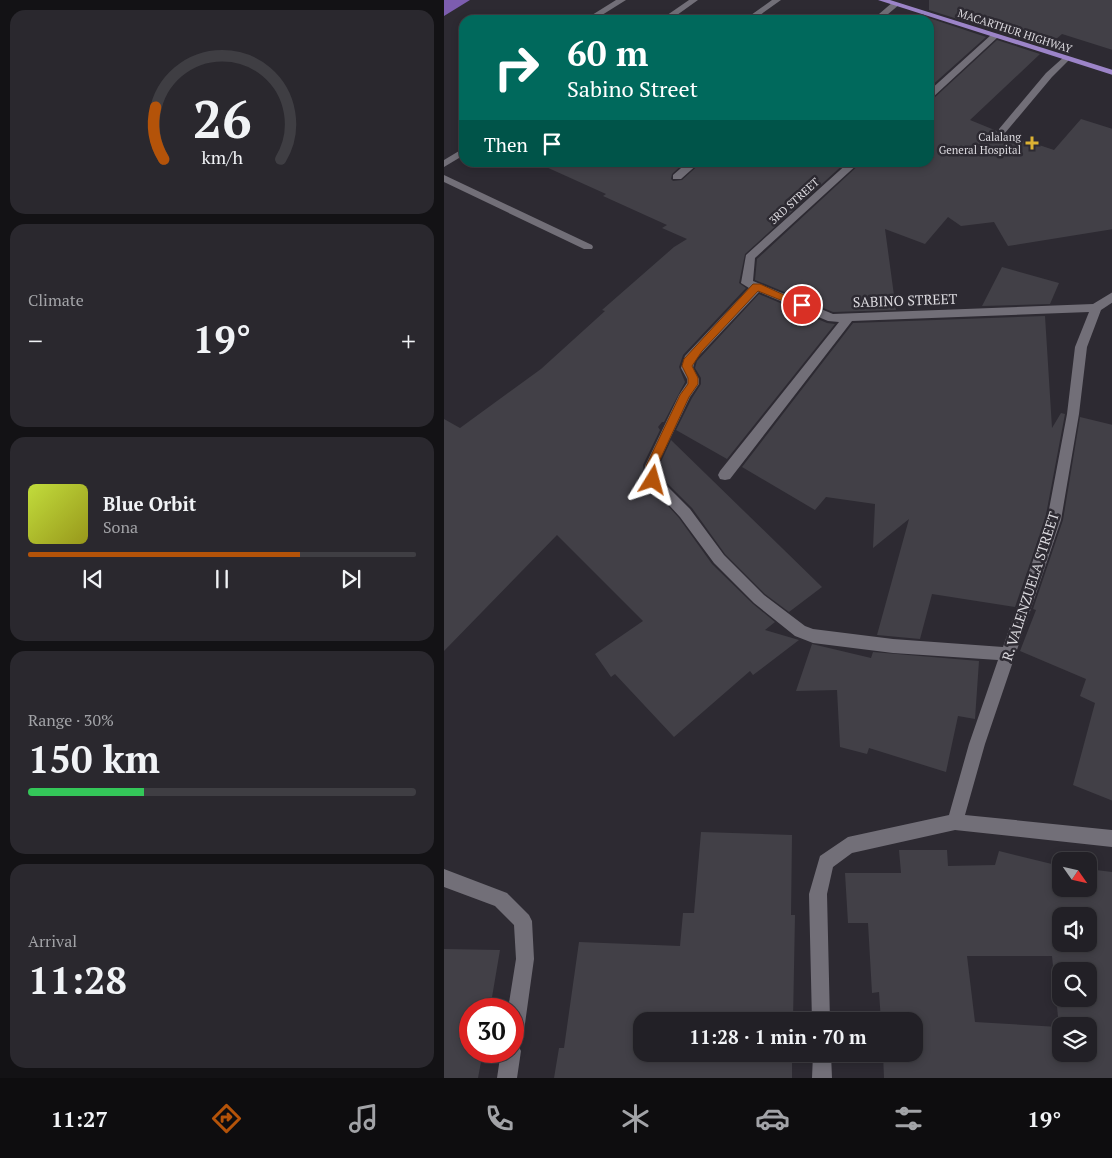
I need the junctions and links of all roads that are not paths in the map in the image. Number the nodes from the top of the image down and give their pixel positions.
1 (622, 0) edge
2 (694, 0) edge
3 (777, 0) edge
4 (882, 0) edge
5 (896, 4) junction
6 (596, 15) edge
7 (672, 15) edge
8 (755, 15) edge
9 (882, 15) edge
10 (929, 15) edge
11 (934, 17) edge
12 (994, 37) junction
13 (1065, 60) junction
14 (1112, 74) edge
15 (934, 91) edge
16 (1002, 131) dead end
17 (459, 154) edge
18 (444, 164) edge
19 (689, 167) edge
20 (849, 167) edge
21 (677, 177) dead end
22 (444, 178) edge
23 (588, 247) dead end
24 (750, 257) joint
25 (757, 287) junction
26 (1106, 304) edge
27 (849, 317) junction
28 (725, 475) dead end
29 (1008, 654) junction
30 (955, 822) junction
31 (1112, 839) edge
32 (444, 878) edge
33 (520, 998) edge
34 (821, 1012) edge
35 (822, 1062) edge
36 (509, 1063) edge
37 (507, 1078) edge
38 (822, 1078) edge

1 - 6 street
2 - 7 street
3 - 8 street
4 - 5 highway, MACARTHUR HIGHWAY
5 - 9 street
5 - 10 highway, MACARTHUR HIGHWAY
11 - 12 highway, MACARTHUR HIGHWAY
12 - 13 highway, MACARTHUR HIGHWAY
12 - 15 street
13 - 14 highway, MACARTHUR HIGHWAY
13 - 16 street
17 - 18 street
19 - 21 street
20 - 24 street, 3RD STREET
22 - 23 street
24 - 25 street
25 - 27 street, SABINO STREET
25 - 29 street
26 - 27 street, SABINO STREET
26 - 29 street, R. VALENZUELA STREET
27 - 28 street
29 - 30 street, R. VALENZUELA STREET
30 - 31 street
30 - 34 street
32 - 33 street
35 - 38 street
36 - 37 street

